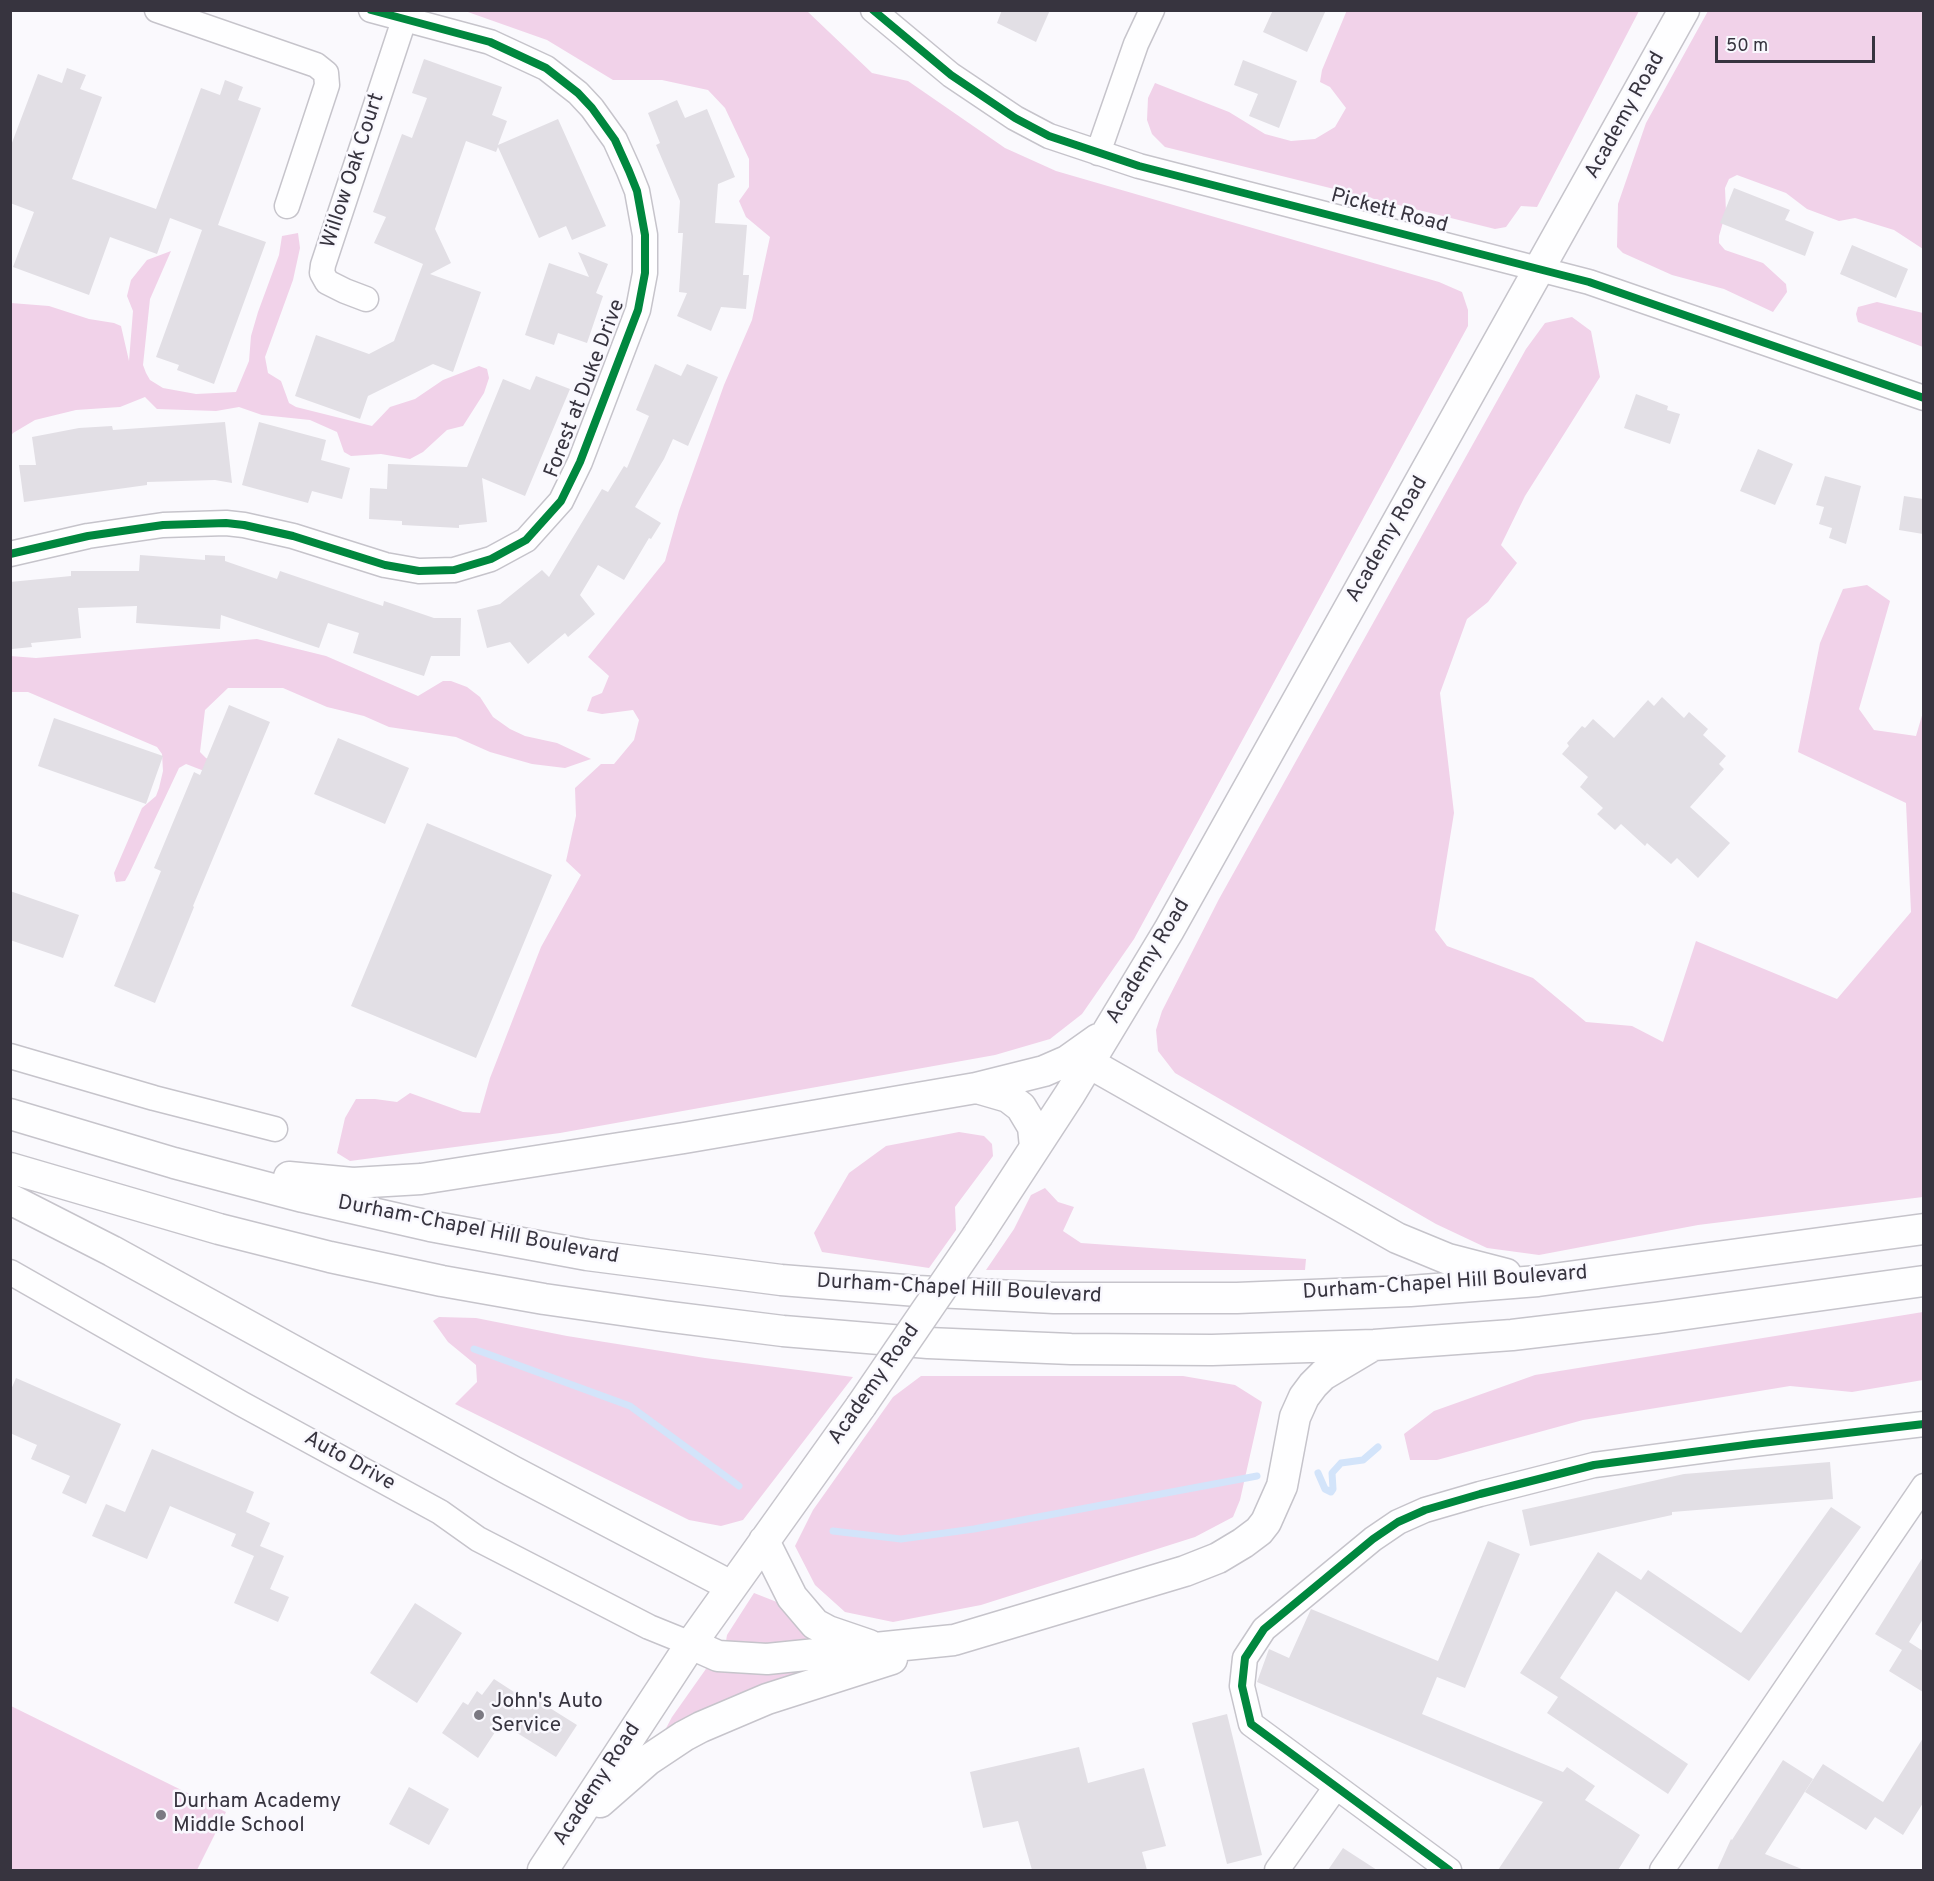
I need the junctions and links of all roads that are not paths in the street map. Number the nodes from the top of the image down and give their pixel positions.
1 (156, 10) edge
2 (371, 10) edge
3 (873, 10) edge
4 (1152, 10) edge
5 (1684, 10) edge
6 (404, 20) junction
7 (1098, 153) junction
8 (287, 206) dead end
9 (1540, 269) junction
10 (366, 299) dead end
11 (1923, 398) edge
12 (10, 554) edge
13 (1107, 1032) junction
14 (10, 1056) edge
15 (1089, 1063) junction
16 (976, 1088) junction
17 (10, 1114) edge
18 (275, 1129) dead end
19 (1035, 1147) junction
20 (174, 1163) junction
21 (10, 1168) edge
22 (10, 1199) edge
23 (1923, 1229) edge
24 (10, 1272) edge
25 (1538, 1281) junction
26 (1923, 1281) edge
27 (1374, 1345) junction
28 (1923, 1424) edge
29 (1923, 1486) edge
30 (764, 1542) junction
31 (731, 1586) junction
32 (954, 1640) junction
33 (691, 1644) junction
34 (877, 1648) junction
35 (1336, 1787) junction
36 (565, 1835) junction
37 (543, 1870) edge
38 (1277, 1870) edge
39 (1449, 1870) edge
40 (1662, 1870) edge

1 - 8 street
2 - 6 street, Forest at Duke Drive
3 - 7 street, Pickett Road
4 - 7 street
5 - 9 main road, Academy Road
6 - 10 street, Willow Oak Court
6 - 12 street, Forest at Duke Drive
7 - 9 street, Pickett Road
9 - 11 street, Pickett Road
9 - 13 main road, Academy Road
13 - 15 main road, Academy Road
13 - 16 main road
14 - 18 street
15 - 19 main road, Academy Road
15 - 25 main road
16 - 19 main road
16 - 20 main road
17 - 20 main road, Durham-Chapel Hill Boulevard
19 - 30 main road, Academy Road, bridge
20 - 25 main road, Durham-Chapel Hill Boulevard
21 - 27 main road
22 - 31 main road
23 - 25 main road, Durham-Chapel Hill Boulevard
24 - 33 street, Auto Drive
26 - 27 main road
27 - 32 main road
28 - 35 street
29 - 40 street
30 - 31 main road, Academy Road
30 - 34 main road
31 - 33 main road, Academy Road
32 - 34 main road
32 - 36 main road
33 - 34 main road
33 - 36 main road, Academy Road
35 - 38 street
35 - 39 street
36 - 37 main road, Academy Road

